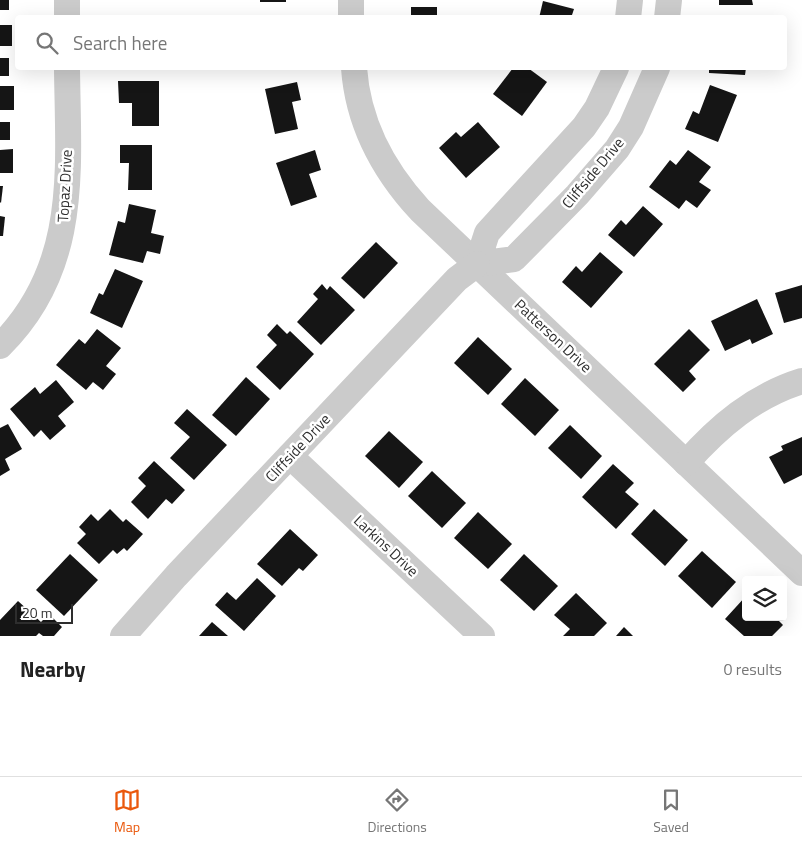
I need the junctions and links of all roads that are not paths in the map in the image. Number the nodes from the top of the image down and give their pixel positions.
1 (67, 0) edge
2 (351, 0) edge
3 (630, 0) edge
4 (669, 0) edge
5 (67, 15) edge
6 (351, 15) edge
7 (628, 15) edge
8 (667, 15) edge
9 (67, 70) edge
10 (354, 70) edge
11 (615, 70) edge
12 (656, 70) edge
13 (477, 264) junction
14 (0, 346) edge
15 (802, 381) edge
16 (290, 456) junction
17 (686, 463) junction
18 (802, 573) edge
19 (123, 636) edge
20 (482, 636) edge

1 - 5 street
2 - 6 street
3 - 7 street
4 - 8 street
9 - 14 street, Topaz Drive
10 - 13 street, Patterson Drive
11 - 13 street
12 - 13 street, Cliffside Drive
13 - 16 street, Cliffside Drive
13 - 17 street, Patterson Drive
15 - 17 street
16 - 19 street, Cliffside Drive
16 - 20 street, Larkins Drive
17 - 18 street, Patterson Drive

